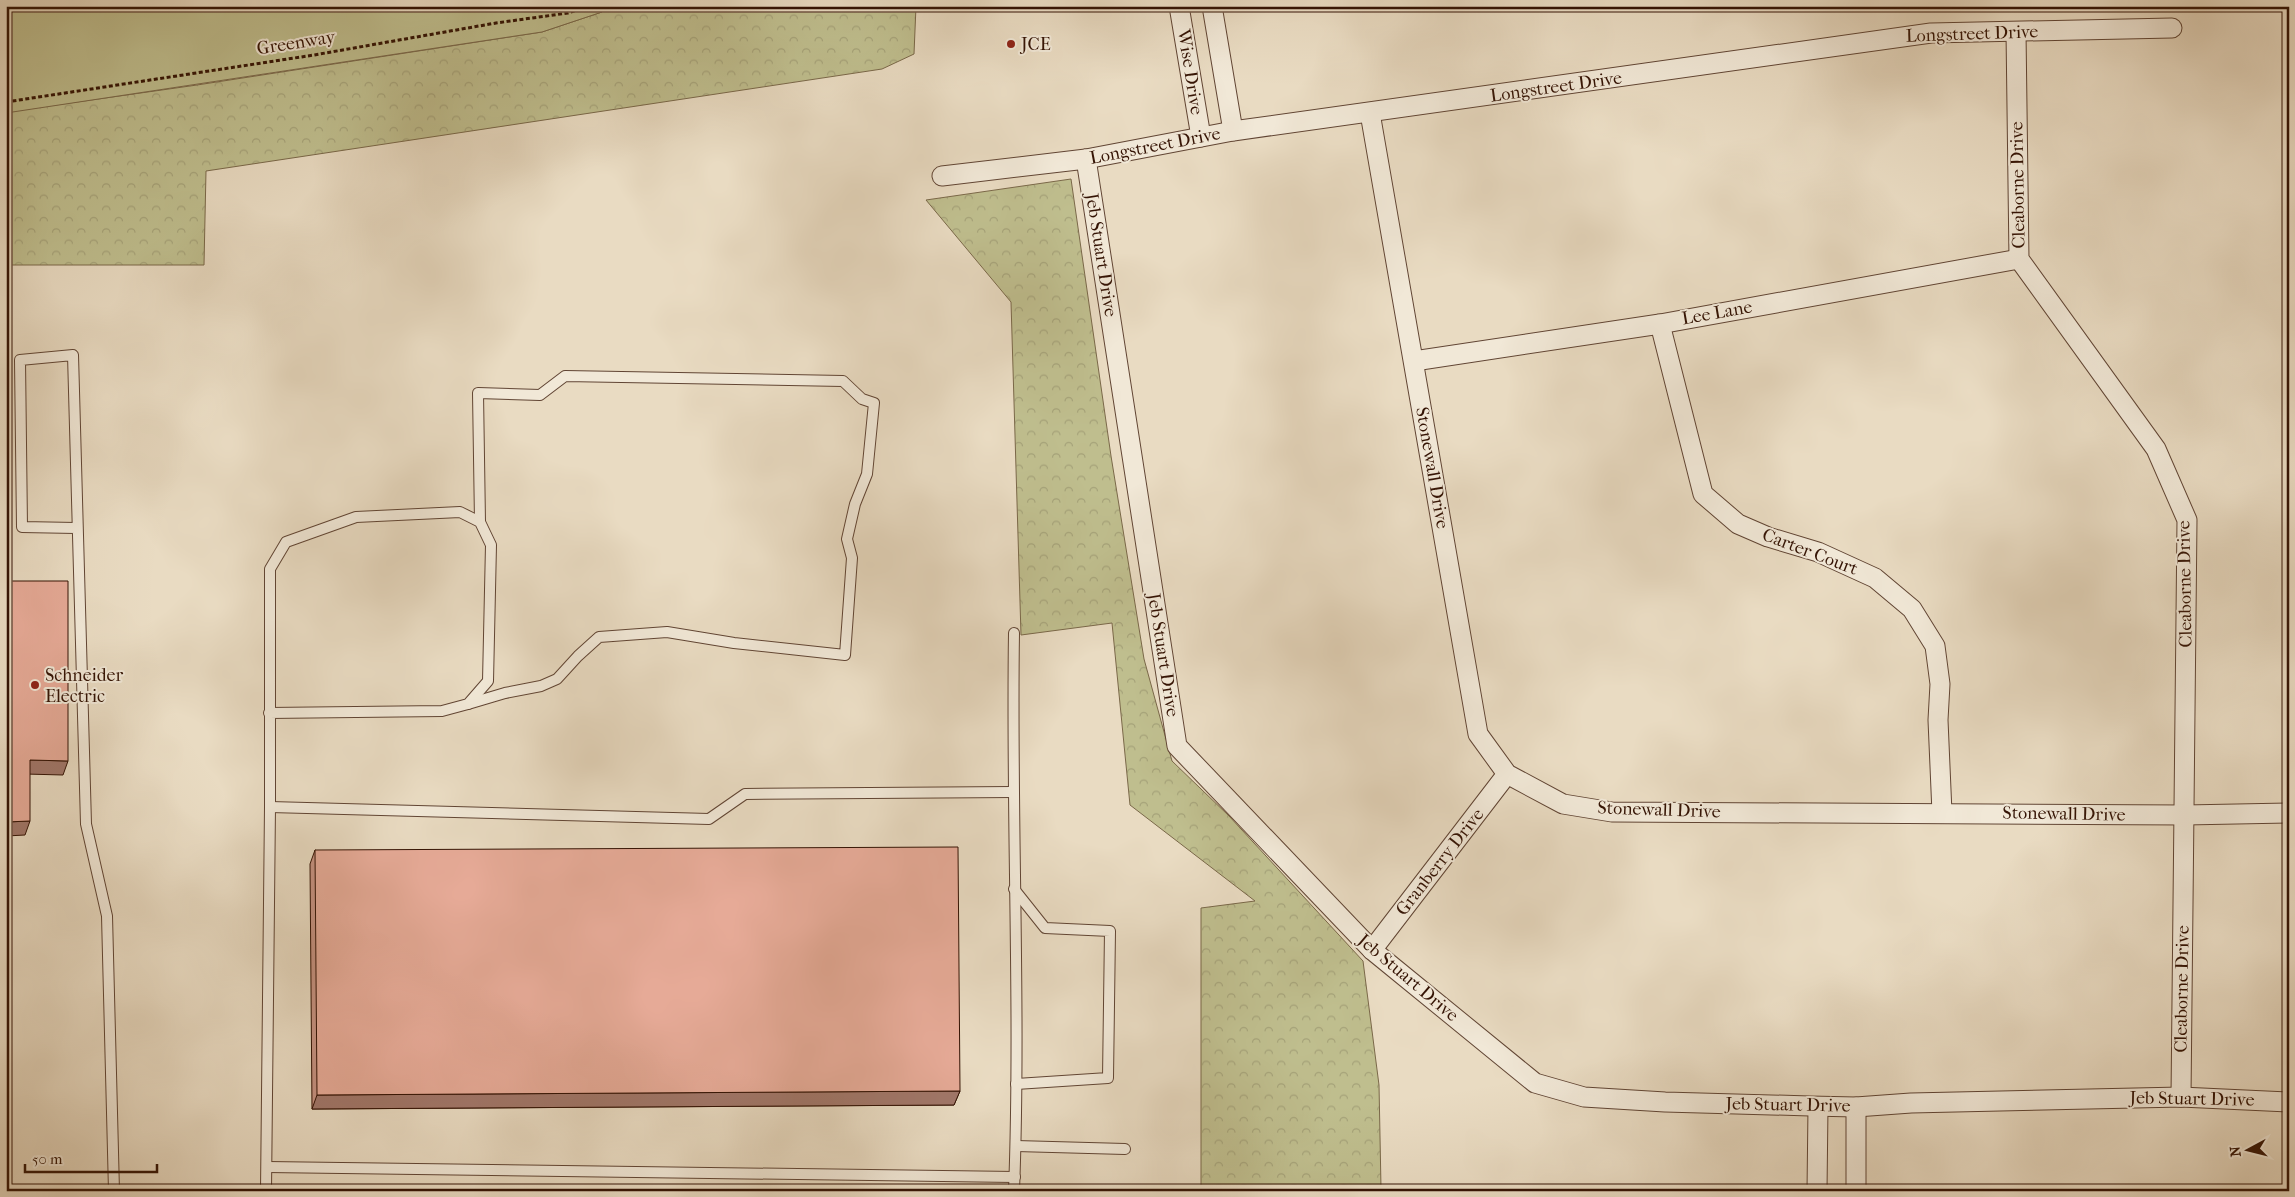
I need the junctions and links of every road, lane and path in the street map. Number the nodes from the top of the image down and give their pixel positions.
1 (590, 6) edge
2 (1179, 6) edge
3 (1212, 6) edge
4 (2172, 28) dead end
5 (2016, 32) junction
6 (6, 102) edge
7 (1370, 114) junction
8 (1234, 132) junction
9 (1200, 137) junction
10 (1086, 159) junction
11 (942, 176) dead end
12 (2019, 259) junction
13 (1660, 324) junction
14 (1414, 362) junction
15 (480, 522) junction
16 (76, 528) junction
17 (1014, 632) dead end
18 (468, 704) junction
19 (269, 713) junction
20 (1507, 774) junction
21 (1013, 792) junction
22 (270, 807) junction
23 (1942, 813) junction
24 (2289, 813) edge
25 (2185, 815) junction
26 (1014, 889) junction
27 (1372, 950) junction
28 (1016, 1084) junction
29 (2180, 1097) junction
30 (2289, 1102) edge
31 (1818, 1107) junction
32 (1856, 1107) junction
33 (1016, 1146) junction
34 (1125, 1148) dead end
35 (267, 1167) junction
36 (1015, 1177) junction
37 (114, 1191) edge
38 (266, 1191) edge
39 (1014, 1191) edge
40 (1816, 1191) edge
41 (1856, 1191) edge

1 - 6 path, Greenway
2 - 9 street, Wise Drive
3 - 8 street, Wise Drive
4 - 5 street, Longstreet Drive
5 - 7 street, Longstreet Drive
5 - 12 street, Cleaborne Drive
7 - 8 street, Longstreet Drive
7 - 14 street, Stonewall Drive
8 - 9 street, Longstreet Drive
9 - 10 street, Longstreet Drive
10 - 11 street, Longstreet Drive
10 - 27 street, Jeb Stuart Drive
12 - 13 street, Lee Lane
12 - 25 street, Cleaborne Drive
13 - 14 street, Lee Lane
13 - 23 street, Carter Court
14 - 20 street, Stonewall Drive
15 - 18 lane
15 - 18 lane
15 - 19 lane
16 - 16 lane
16 - 37 lane
17 - 21 lane
18 - 19 lane
19 - 22 lane
20 - 23 street, Stonewall Drive
20 - 27 street, Granberry Drive
21 - 22 lane
21 - 26 lane
22 - 35 lane
23 - 25 street, Stonewall Drive
24 - 25 street, Stonewall Drive
25 - 29 street, Cleaborne Drive
26 - 28 lane
26 - 28 lane
27 - 31 street, Jeb Stuart Drive
28 - 33 lane
29 - 30 street, Jeb Stuart Drive
29 - 32 street, Jeb Stuart Drive
31 - 32 street, Jeb Stuart Drive
31 - 40 street
32 - 41 street
33 - 34 lane
33 - 36 lane
35 - 36 lane
35 - 38 lane
36 - 39 lane

